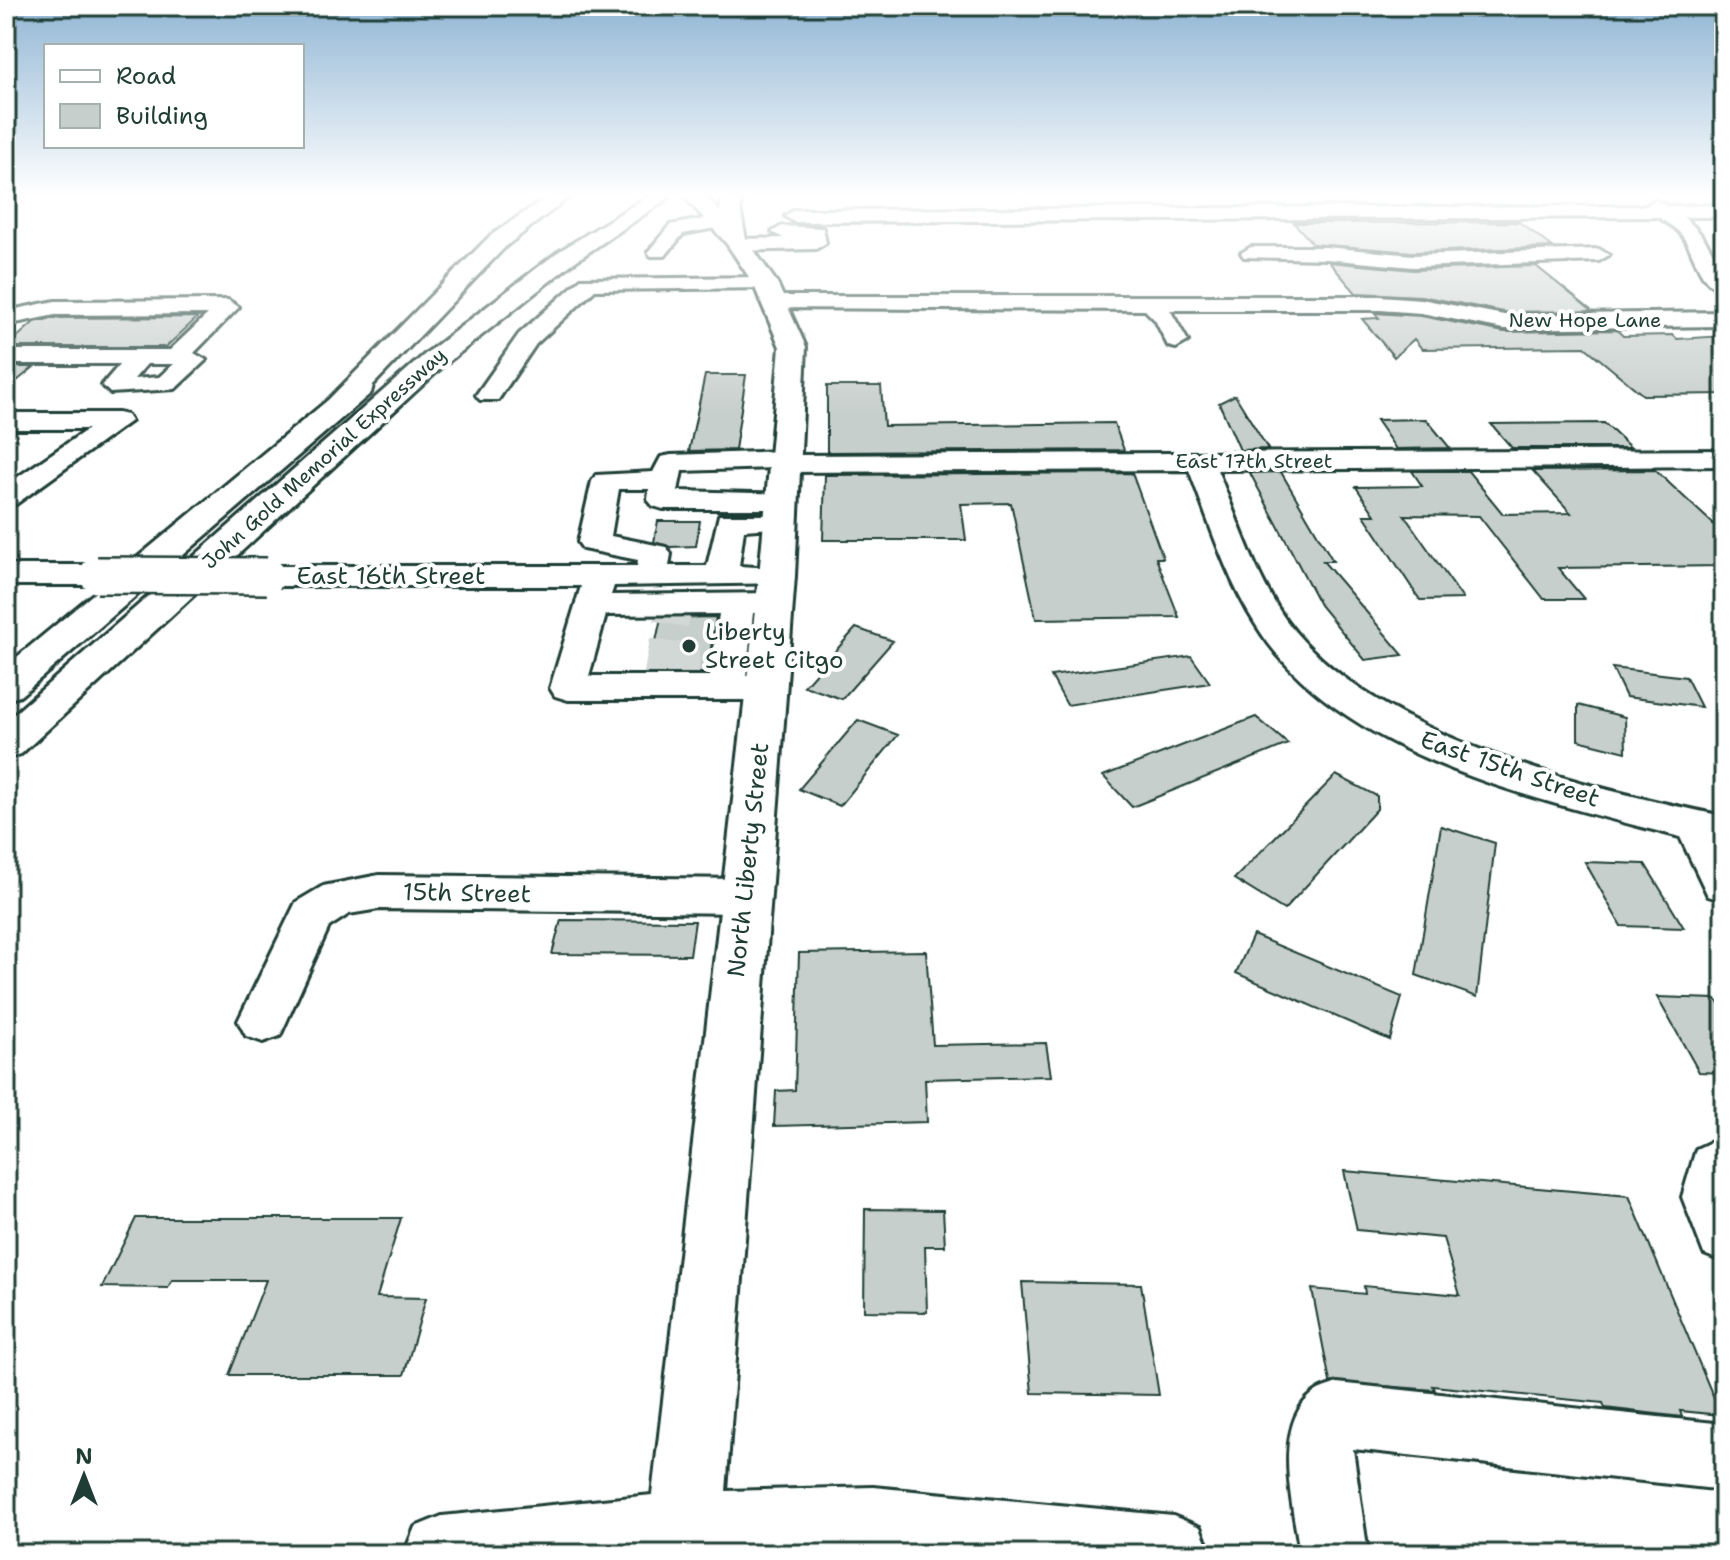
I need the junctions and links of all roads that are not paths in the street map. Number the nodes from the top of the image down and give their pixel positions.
1 (470, 270) edge
2 (515, 270) edge
3 (546, 270) edge
4 (642, 270) edge
5 (749, 270) edge
6 (913, 270) edge
7 (1151, 303) junction
8 (6, 318) edge
9 (1724, 319) edge
10 (1176, 341) dead end
11 (6, 357) edge
12 (140, 357) junction
13 (176, 357) junction
14 (489, 395) dead end
15 (341, 402) junction
16 (6, 421) edge
17 (1724, 458) edge
18 (1199, 461) junction
19 (785, 462) junction
20 (664, 480) junction
21 (6, 498) edge
22 (781, 511) junction
23 (653, 565) junction
24 (6, 575) edge
25 (596, 590) junction
26 (725, 618) junction
27 (6, 687) edge
28 (6, 744) edge
29 (1710, 829) edge
30 (1724, 884) edge
31 (744, 896) junction
32 (263, 1021) dead end
33 (1724, 1162) edge
34 (1724, 1234) edge
35 (1724, 1457) edge
36 (685, 1541) edge
37 (442, 1554) edge
38 (1173, 1554) edge
39 (1334, 1554) edge

1 - 15 main road
2 - 15 main road, John Gold Memorial Expressway
3 - 28 main road, John Gold Memorial Expressway
4 - 14 street
5 - 19 main road, North Liberty Street
6 - 7 street, New Hope Lane
7 - 9 street, New Hope Lane
7 - 10 street
8 - 13 street
11 - 12 street
12 - 13 street
12 - 13 street
15 - 27 main road, John Gold Memorial Expressway
16 - 21 street
17 - 18 street, East 17th Street
18 - 19 street, East 17th Street
18 - 29 street, East 15th Street
19 - 20 street, East 17th Street
19 - 22 main road, North Liberty Street
20 - 22 street
20 - 23 street
22 - 26 main road, North Liberty Street
22 - 26 street
23 - 25 street, East 16th Street
23 - 26 street, East 16th Street
24 - 25 street, East 16th Street, bridge
25 - 26 street
25 - 26 street
26 - 31 main road, North Liberty Street
29 - 30 street
31 - 32 street, 15th Street
31 - 36 main road, North Liberty Street
33 - 34 street
35 - 39 street
36 - 37 main road
36 - 38 main road

